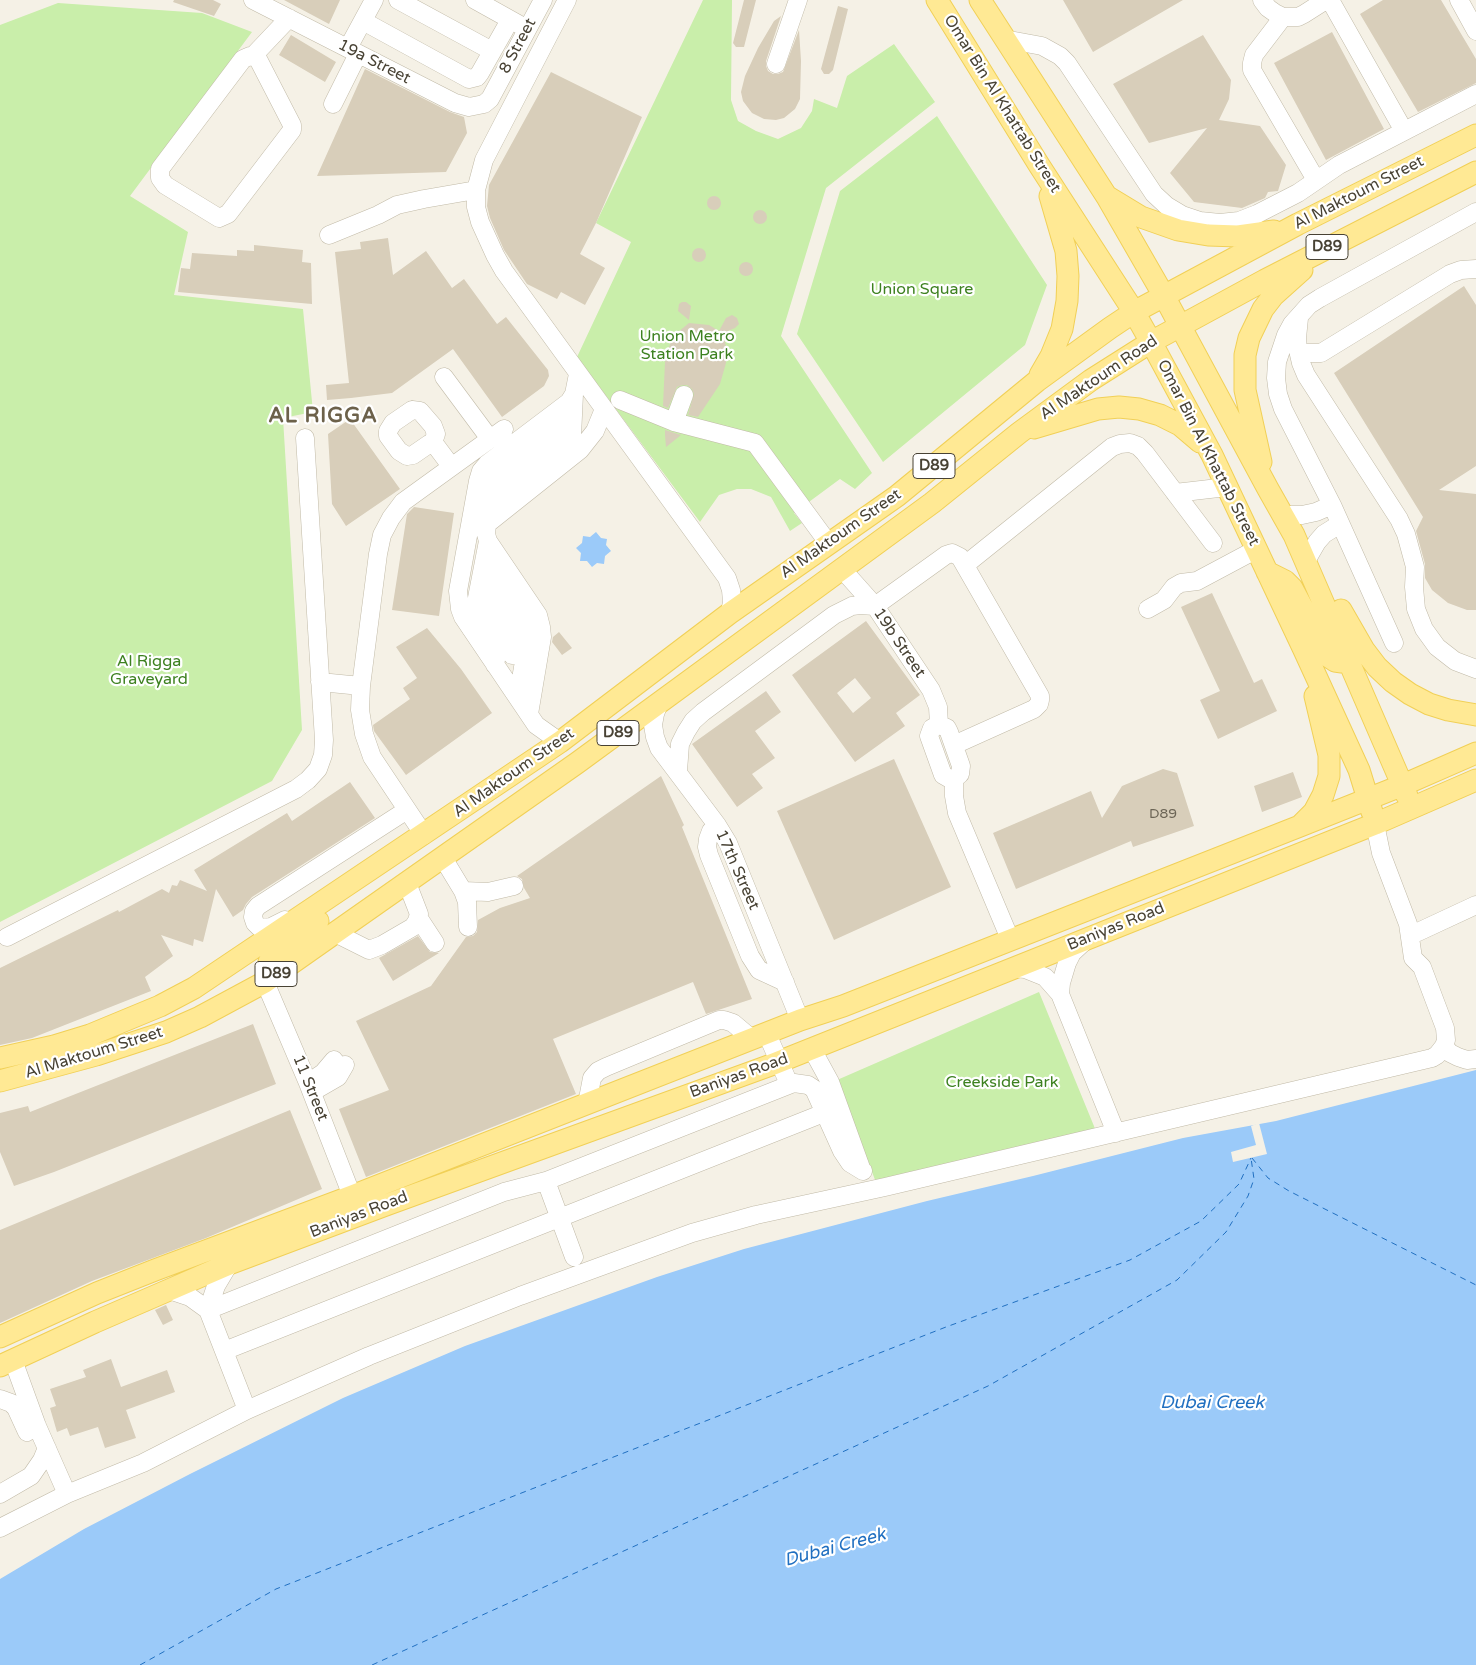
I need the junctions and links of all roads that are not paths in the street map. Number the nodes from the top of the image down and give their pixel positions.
1 (254, 0) edge
2 (374, 0) edge
3 (398, 0) edge
4 (475, 0) edge
5 (543, 0) edge
6 (567, 0) edge
7 (798, 0) edge
8 (937, 0) edge
9 (980, 0) edge
10 (1262, 0) edge
11 (1328, 0) edge
12 (1459, 0) edge
13 (990, 9) edge
14 (1283, 17) junction
15 (289, 18) junction
16 (510, 20) junction
17 (363, 21) junction
18 (527, 29) junction
19 (1476, 31) edge
20 (1004, 39) junction
21 (353, 51) junction
22 (492, 51) junction
23 (253, 56) junction
24 (776, 64) dead end
25 (494, 92) joint
26 (1476, 94) edge
27 (333, 104) dead end
28 (1404, 131) junction
29 (1476, 134) edge
30 (1039, 165) junction
31 (1476, 172) edge
32 (1316, 180) junction
33 (476, 190) junction
34 (1107, 197) junction
35 (1476, 212) edge
36 (1298, 224) junction
37 (329, 235) dead end
38 (1330, 246) junction
39 (1476, 269) edge
40 (1164, 296) junction
41 (1134, 312) junction
42 (1300, 314) junction
43 (1180, 326) junction
44 (1151, 342) junction
45 (1298, 350) junction
46 (578, 374) junction
47 (444, 376) dead end
48 (1037, 381) junction
49 (574, 394) junction
50 (684, 395) dead end
51 (620, 400) dead end
52 (604, 409) junction
53 (560, 411) junction
54 (544, 422) junction
55 (674, 422) junction
56 (504, 429) dead end
57 (1019, 433) junction
58 (528, 434) junction
59 (305, 438) dead end
60 (490, 440) junction
61 (433, 442) dead end
62 (511, 447) junction
63 (1212, 455) junction
64 (571, 457) junction
65 (495, 458) junction
66 (451, 466) junction
67 (556, 469) junction
68 (538, 483) junction
69 (1227, 487) junction
70 (1268, 490) junction
71 (1175, 493) junction
72 (519, 498) junction
73 (1332, 506) junction
74 (502, 512) junction
75 (1283, 515) junction
76 (1340, 524) junction
77 (487, 533) junction
78 (467, 541) junction
79 (1214, 543) dead end
80 (829, 544) junction
81 (1257, 549) junction
82 (1306, 561) junction
83 (500, 562) junction
84 (965, 565) junction
85 (842, 569) junction
86 (1267, 572) junction
87 (511, 577) junction
88 (528, 601) junction
89 (875, 606) junction
90 (1148, 609) dead end
91 (730, 613) junction
92 (471, 630) junction
93 (1394, 643) dead end
94 (484, 648) junction
95 (1304, 650) junction
96 (1349, 660) junction
97 (495, 665) junction
98 (1476, 669) edge
99 (320, 682) junction
100 (507, 683) junction
101 (361, 686) junction
102 (518, 697) junction
103 (659, 703) junction
104 (529, 714) junction
105 (1476, 715) edge
106 (940, 725) junction
107 (560, 742) junction
108 (954, 745) junction
109 (1476, 753) edge
110 (577, 763) junction
111 (678, 771) junction
112 (954, 779) junction
113 (1476, 780) edge
114 (1402, 785) junction
115 (1369, 798) junction
116 (1412, 808) junction
117 (407, 810) junction
118 (1375, 824) junction
119 (1300, 826) junction
120 (424, 835) junction
121 (443, 858) junction
122 (407, 883) junction
123 (514, 886) dead end
124 (463, 891) junction
125 (317, 904) junction
126 (1476, 905) edge
127 (418, 917) junction
128 (1405, 917) junction
129 (468, 927) dead end
130 (1418, 932) junction
131 (335, 933) junction
132 (7, 938) dead end
133 (1087, 938) junction
134 (1010, 940) junction
135 (435, 943) dead end
136 (982, 951) junction
137 (1422, 967) junction
138 (1014, 968) junction
139 (265, 982) junction
140 (1060, 994) junction
141 (800, 1020) junction
142 (1444, 1046) junction
143 (812, 1049) junction
144 (772, 1053) junction
145 (0, 1058) edge
146 (1476, 1059) edge
147 (339, 1063) dead end
148 (0, 1081) edge
149 (310, 1088) junction
150 (587, 1104) junction
151 (832, 1110) junction
152 (1116, 1133) junction
153 (546, 1181) junction
154 (885, 1187) junction
155 (352, 1196) junction
156 (560, 1218) junction
157 (574, 1257) dead end
158 (229, 1264) junction
159 (169, 1290) junction
160 (208, 1310) junction
161 (0, 1336) edge
162 (224, 1351) junction
163 (6, 1363) edge
164 (0, 1399) edge
165 (247, 1410) junction
166 (27, 1432) dead end
167 (46, 1448) junction
168 (0, 1494) edge
169 (66, 1494) junction
170 (0, 1528) edge

1 - 15 street, 19a Street
2 - 17 street
3 - 22 street
4 - 16 street
5 - 18 street, 8 Street
6 - 33 street
7 - 24 street
8 - 30 main road, Omar Bin Al Khattab Street
9 - 13 main road, Omar Bin Al Khattab Street
10 - 14 street
11 - 14 street
11 - 28 street
12 - 19 street
13 - 20 main road, Omar Bin Al Khattab Street
14 - 32 street
15 - 21 street, 19a Street
15 - 23 street
16 - 18 street
16 - 22 street
17 - 21 street
17 - 22 street
18 - 25 street, 8 Street
20 - 32 street
20 - 34 main road, Omar Bin Al Khattab Street
21 - 25 street, 19a Street
21 - 27 street
23 - 23 street
26 - 28 street
28 - 32 street
29 - 36 main road, Al Maktoum Street / D89
30 - 41 main road, Omar Bin Al Khattab Street
30 - 48 main road
31 - 38 main road, Al Maktoum Street / D89
33 - 37 street
33 - 46 street
34 - 36 main road
34 - 40 main road, Omar Bin Al Khattab Street
35 - 42 street
36 - 40 main road, Al Maktoum Street / D89
38 - 43 main road, Al Maktoum Street / D89
38 - 70 main road
39 - 45 street
40 - 41 main road, D89
40 - 43 main road, Omar Bin Al Khattab Street
41 - 44 main road, Omar Bin Al Khattab Street
41 - 48 main road, Al Maktoum Street / D89
42 - 45 street
42 - 73 street
43 - 44 main road, Al Maktoum Road / D89
43 - 70 main road, Omar Bin Al Khattab Street
44 - 57 main road, Al Maktoum Road / D89
44 - 63 main road, Omar Bin Al Khattab Street
45 - 98 street
46 - 49 street
46 - 52 street
47 - 60 street
48 - 80 main road, Al Maktoum Street / D89
49 - 53 street
49 - 64 street
50 - 55 street
51 - 55 street
52 - 64 street
52 - 91 street
53 - 54 street
53 - 67 street
54 - 58 street
54 - 68 street
55 - 80 street
56 - 60 street
57 - 63 main road
57 - 85 main road, Al Maktoum Street / D89
58 - 62 street
58 - 72 street
59 - 99 street
60 - 66 street
61 - 66 street
62 - 65 street
62 - 74 street
63 - 69 main road, Omar Bin Al Khattab Street
64 - 67 street
65 - 77 street
65 - 78 street
66 - 101 street
67 - 68 street
68 - 72 street
69 - 71 street
69 - 81 main road, Omar Bin Al Khattab Street
70 - 75 main road, Omar Bin Al Khattab Street
71 - 79 street
71 - 84 street
72 - 74 street
73 - 75 street
73 - 76 street
74 - 77 street
75 - 82 main road, Omar Bin Al Khattab Street
76 - 82 street
76 - 93 street
77 - 78 street
77 - 83 street
77 - 92 street
78 - 92 street
80 - 91 main road, Al Maktoum Street / D89
81 - 86 main road, Omar Bin Al Khattab Street
81 - 90 street
82 - 96 main road, Omar Bin Al Khattab Street
82 - 105 main road
83 - 87 street
83 - 94 street
84 - 89 street
84 - 108 street
85 - 89 street, 19b Street
85 - 103 main road, Al Maktoum Street / D89
86 - 95 main road, Omar Bin Al Khattab Street
86 - 96 main road
87 - 88 street
87 - 97 street
88 - 100 street
88 - 102 street
88 - 104 street
89 - 106 street, 19b Street
89 - 111 street
91 - 107 main road, Al Maktoum Street / D89
92 - 94 street
94 - 97 street
95 - 115 main road, Omar Bin Al Khattab Street
95 - 119 main road
96 - 114 main road, Omar Bin Al Khattab Street
97 - 100 street
99 - 101 street
99 - 132 street
100 - 102 street
101 - 117 street
102 - 104 street
103 - 110 main road, Al Maktoum Street / D89
103 - 111 street, 17th Street
104 - 107 street
106 - 108 street, 19b Street
106 - 112 street
107 - 110 main road
107 - 120 main road, Al Maktoum Street / D89
108 - 112 street, 19b Street
109 - 114 main road, Baniyas Road
110 - 121 main road, Al Maktoum Street / D89
111 - 141 street, 17th Street
112 - 134 street, 19b Street
113 - 116 main road, Baniyas Road
114 - 115 main road, Baniyas Road
114 - 116 main road, Omar Bin Al Khattab Street
115 - 118 main road, Omar Bin Al Khattab Street
115 - 119 main road, Baniyas Road
116 - 118 main road, Baniyas Road
117 - 120 street
117 - 125 street
118 - 128 street
118 - 133 main road, Baniyas Road
119 - 134 main road, Baniyas Road
120 - 125 main road, Al Maktoum Street / D89
120 - 139 main road
121 - 122 main road, Al Maktoum Street / D89
121 - 124 street
122 - 127 street
122 - 131 main road, Al Maktoum Street / D89
123 - 124 street
124 - 129 street
125 - 145 main road, Al Maktoum Street / D89
126 - 130 street
127 - 131 street
127 - 135 street
128 - 130 street
128 - 137 street
130 - 137 street
131 - 139 main road, Al Maktoum Street / D89
133 - 138 main road, Baniyas Road
133 - 140 street
134 - 136 main road, Baniyas Road
136 - 141 main road, Baniyas Road
136 - 143 main road
137 - 142 street
138 - 140 street
138 - 143 main road, Baniyas Road
139 - 148 main road, Al Maktoum Street / D89
139 - 149 street, 11 Street
140 - 152 street
141 - 144 main road
142 - 146 street
142 - 152 street
143 - 144 main road, Baniyas Road
143 - 151 street
144 - 150 main road, Baniyas Road
144 - 150 street
144 - 158 main road, Baniyas Road
147 - 149 street
149 - 155 street, 11 Street
150 - 155 main road, Baniyas Road
151 - 153 street
151 - 154 street
151 - 156 street
152 - 154 street
153 - 156 street
153 - 160 street
154 - 165 street
155 - 161 main road, Baniyas Road
156 - 157 street
156 - 162 street
158 - 159 main road, Baniyas Road
158 - 160 street
159 - 160 street
159 - 163 main road, Baniyas Road
160 - 162 street
162 - 165 street
163 - 167 street
164 - 166 street
165 - 169 street
167 - 168 street
167 - 169 street
169 - 170 street

